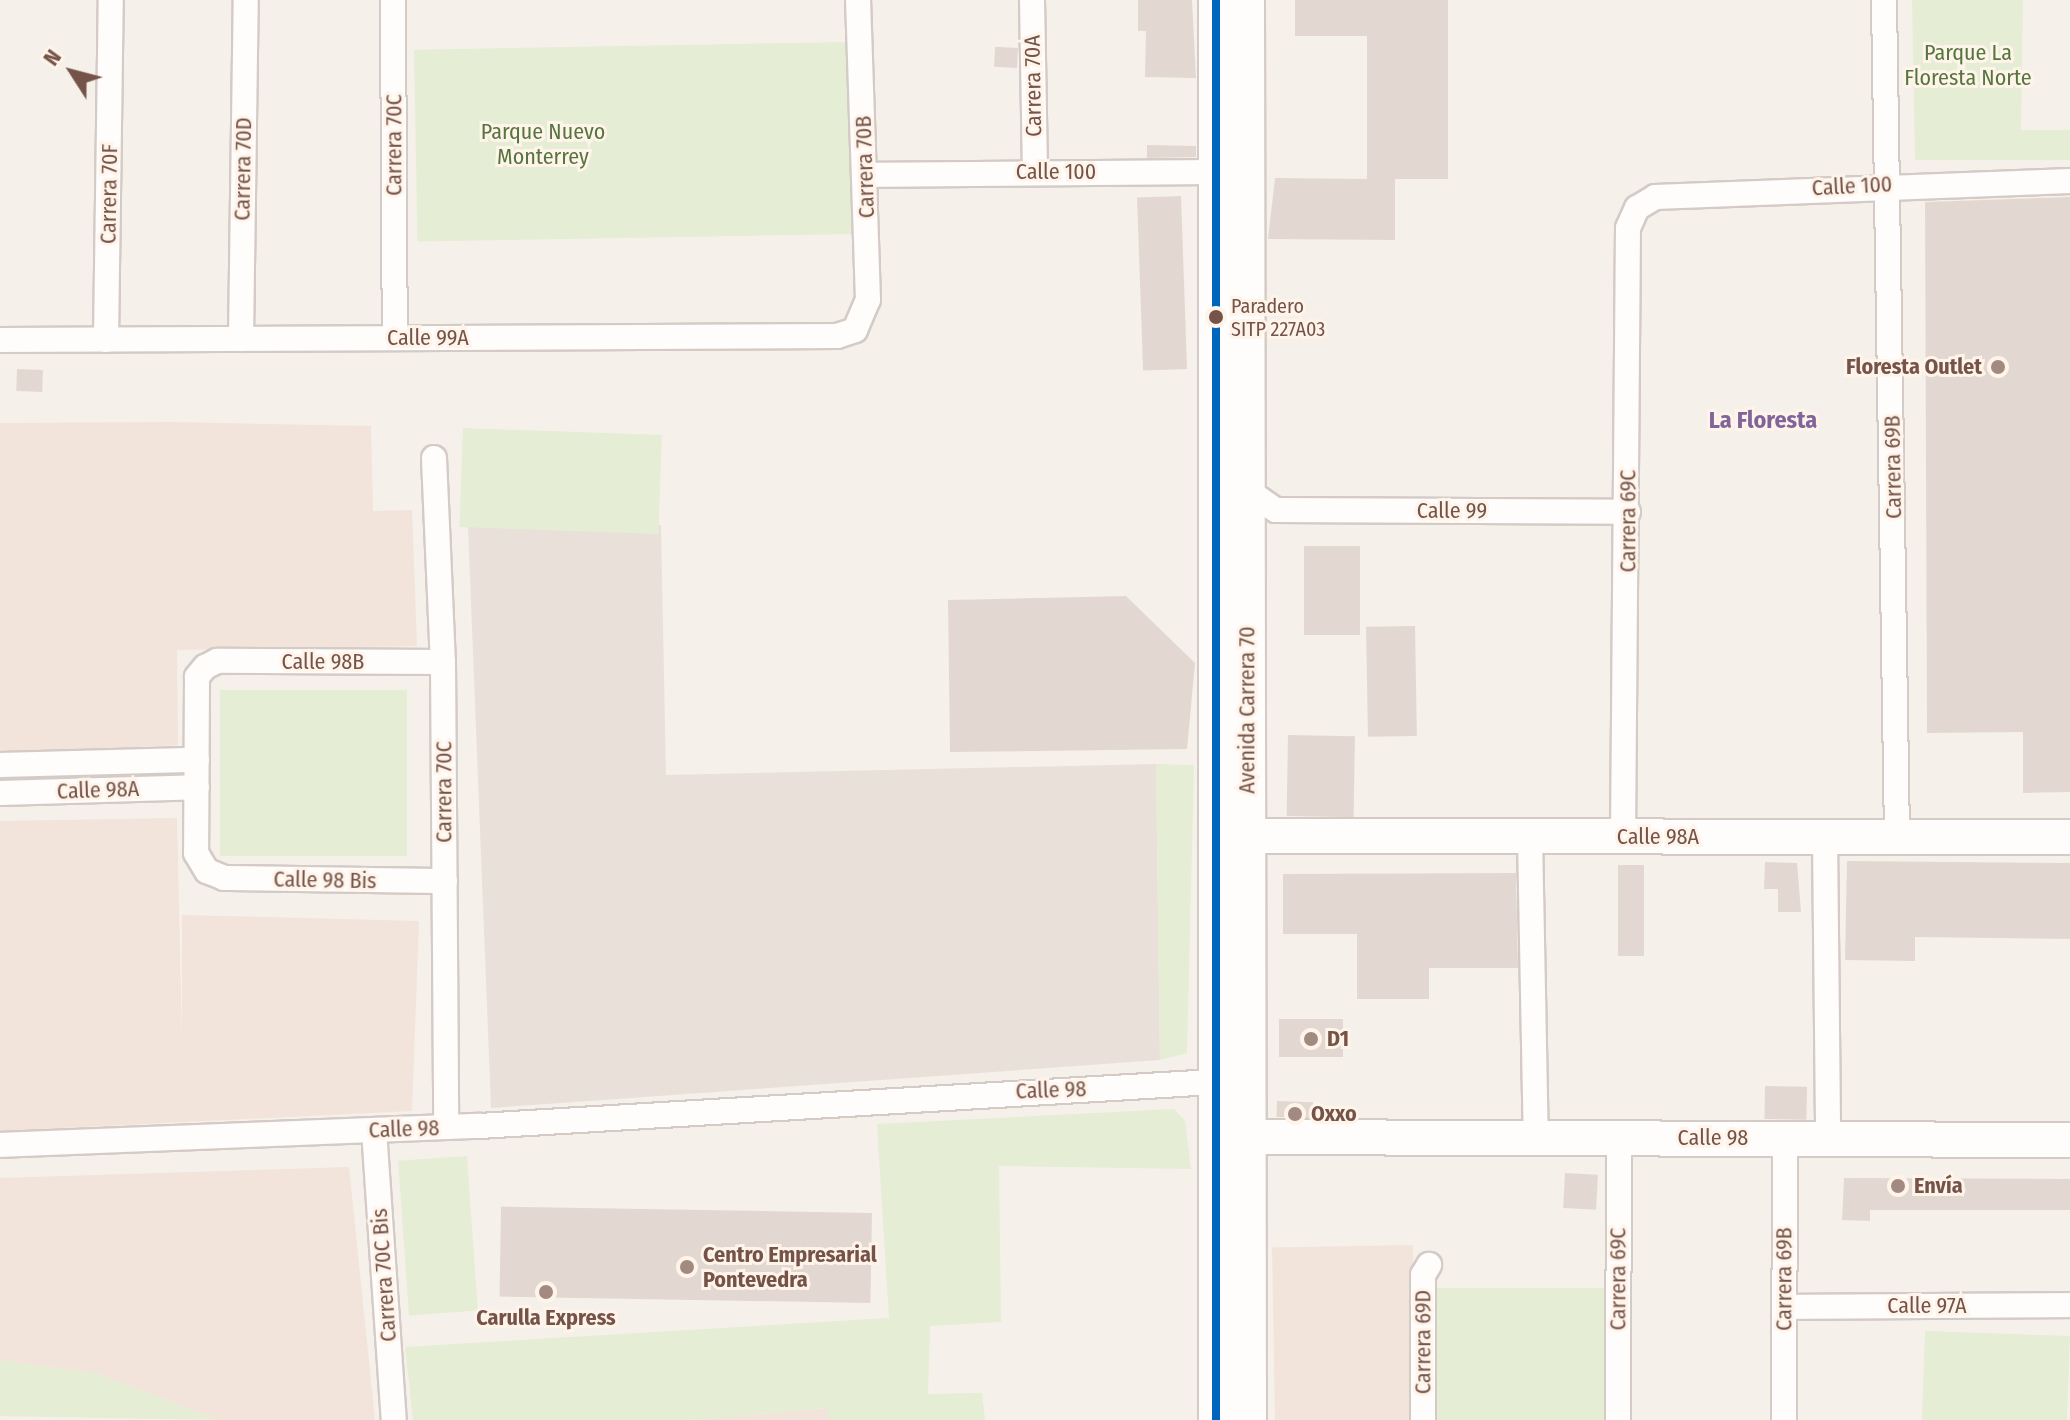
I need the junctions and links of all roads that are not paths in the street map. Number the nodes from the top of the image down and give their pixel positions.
1 (111, 0) edge
2 (246, 0) edge
3 (393, 0) edge
4 (858, 0) edge
5 (1032, 0) edge
6 (1216, 0) edge
7 (1247, 0) edge
8 (1884, 0) edge
9 (1035, 171) junction
10 (1230, 172) junction
11 (866, 175) junction
12 (2070, 181) edge
13 (1891, 184) junction
14 (1637, 208) joint
15 (855, 330) joint
16 (395, 338) junction
17 (241, 339) junction
18 (0, 340) edge
19 (106, 340) junction
20 (434, 458) dead end
21 (1232, 488) junction
22 (1276, 510) junction
23 (1628, 512) junction
24 (1247, 529) junction
25 (443, 662) junction
26 (197, 760) junction
27 (0, 765) edge
28 (197, 787) junction
29 (0, 793) edge
30 (1246, 836) junction
31 (1530, 836) junction
32 (1623, 837) junction
33 (1825, 837) junction
34 (1897, 837) junction
35 (2070, 837) edge
36 (445, 881) junction
37 (1213, 1082) junction
38 (446, 1127) junction
39 (374, 1130) junction
40 (1248, 1137) junction
41 (1536, 1138) junction
42 (1619, 1138) junction
43 (1785, 1139) junction
44 (1828, 1139) junction
45 (2070, 1140) edge
46 (0, 1145) edge
47 (1429, 1265) dead end
48 (2070, 1305) edge
49 (1784, 1307) junction
50 (394, 1420) edge
51 (1216, 1420) edge
52 (1249, 1420) edge
53 (1423, 1420) edge
54 (1618, 1420) edge
55 (1784, 1420) edge

1 - 19 street, Carrera 70F
2 - 17 street, Carrera 70D
3 - 16 street, Carrera 70C
4 - 11 street, Carrera 70B
5 - 9 street, Carrera 70A
6 - 10 street, Avenida Carrera 70
7 - 10 street, Avenida Carrera 70
8 - 13 street, Carrera 69B
9 - 10 street, Calle 100
9 - 11 street, Calle 100
10 - 21 street, Avenida Carrera 70
11 - 15 street, Carrera 70B
12 - 13 street, Calle 100
13 - 14 street, Calle 100
13 - 34 street, Carrera 69B
14 - 23 street, Carrera 69C
15 - 16 street, Calle 99A
16 - 17 street, Calle 99A
17 - 19 street, Calle 99A
18 - 19 street, Calle 99A
20 - 25 street, Carrera 70C
21 - 22 street
21 - 24 street, Avenida Carrera 70
21 - 37 street, Avenida Carrera 70
22 - 23 street, Calle 99
22 - 24 street
23 - 32 street, Carrera 69C
24 - 30 street, Avenida Carrera 70
25 - 26 street, Calle 98B
25 - 36 street, Carrera 70C
26 - 27 street, Calle 98A
26 - 28 street
28 - 29 street, Calle 98A
28 - 36 street, Calle 98 Bis
30 - 31 street, Calle 98A
30 - 40 street, Avenida Carrera 70
31 - 32 street, Calle 98A
31 - 41 street
32 - 33 street, Calle 98A
33 - 34 street, Calle 98A
33 - 44 street
34 - 35 street, Calle 98A
36 - 38 street, Carrera 70C
37 - 38 street, Calle 98
37 - 40 street
37 - 51 street, Avenida Carrera 70
38 - 39 street, Calle 98
39 - 46 street, Calle 98
39 - 50 street, Carrera 70C Bis
40 - 41 street, Calle 98
40 - 52 street, Avenida Carrera 70
41 - 42 street, Calle 98
42 - 43 street, Calle 98
42 - 54 street, Carrera 69C
43 - 44 street, Calle 98
43 - 49 street, Carrera 69B
44 - 45 street, Calle 98
47 - 53 street, Carrera 69D
48 - 49 street, Calle 97A
49 - 55 street, Carrera 69B

